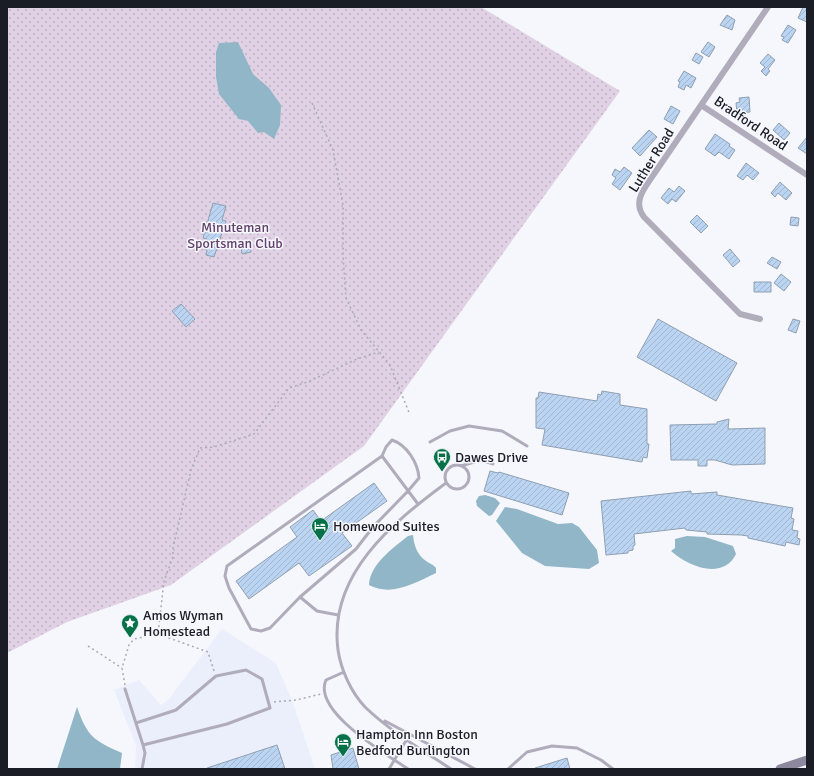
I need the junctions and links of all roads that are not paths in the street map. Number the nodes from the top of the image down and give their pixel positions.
1 (768, 7) edge
2 (701, 104) junction
3 (807, 175) edge
4 (760, 319) dead end
5 (430, 442) dead end
6 (527, 446) dead end
7 (382, 456) junction
8 (493, 464) dead end
9 (461, 466) junction
10 (446, 483) junction
11 (408, 491) junction
12 (418, 504) junction
13 (300, 597) junction
14 (338, 615) junction
15 (344, 672) junction
16 (125, 689) road end
17 (378, 717) junction
18 (136, 723) junction
19 (410, 734) junction
20 (407, 739) junction
21 (143, 745) junction
22 (394, 759) junction
23 (807, 760) edge
24 (142, 769) edge
25 (389, 769) edge
26 (408, 769) edge
27 (451, 769) edge
28 (475, 769) edge
29 (508, 769) edge
30 (613, 769) edge
31 (780, 769) edge

1 - 2 street, Luther Road
2 - 3 street, Bradford Road
2 - 4 street, Luther Road
5 - 6 lane
7 - 11 lane
7 - 11 lane
7 - 13 lane
8 - 9 lane
9 - 10 lane
9 - 10 lane
10 - 12 lane
11 - 12 lane
11 - 13 lane
12 - 14 lane
13 - 14 lane
14 - 15 lane
15 - 17 lane
15 - 22 lane
16 - 18 lane
17 - 19 lane
17 - 20 lane
18 - 21 lane
18 - 21 lane
19 - 20 lane
19 - 28 lane
20 - 22 lane
20 - 27 lane
21 - 24 lane
22 - 25 lane
22 - 26 lane
23 - 31 main road
29 - 30 lane

